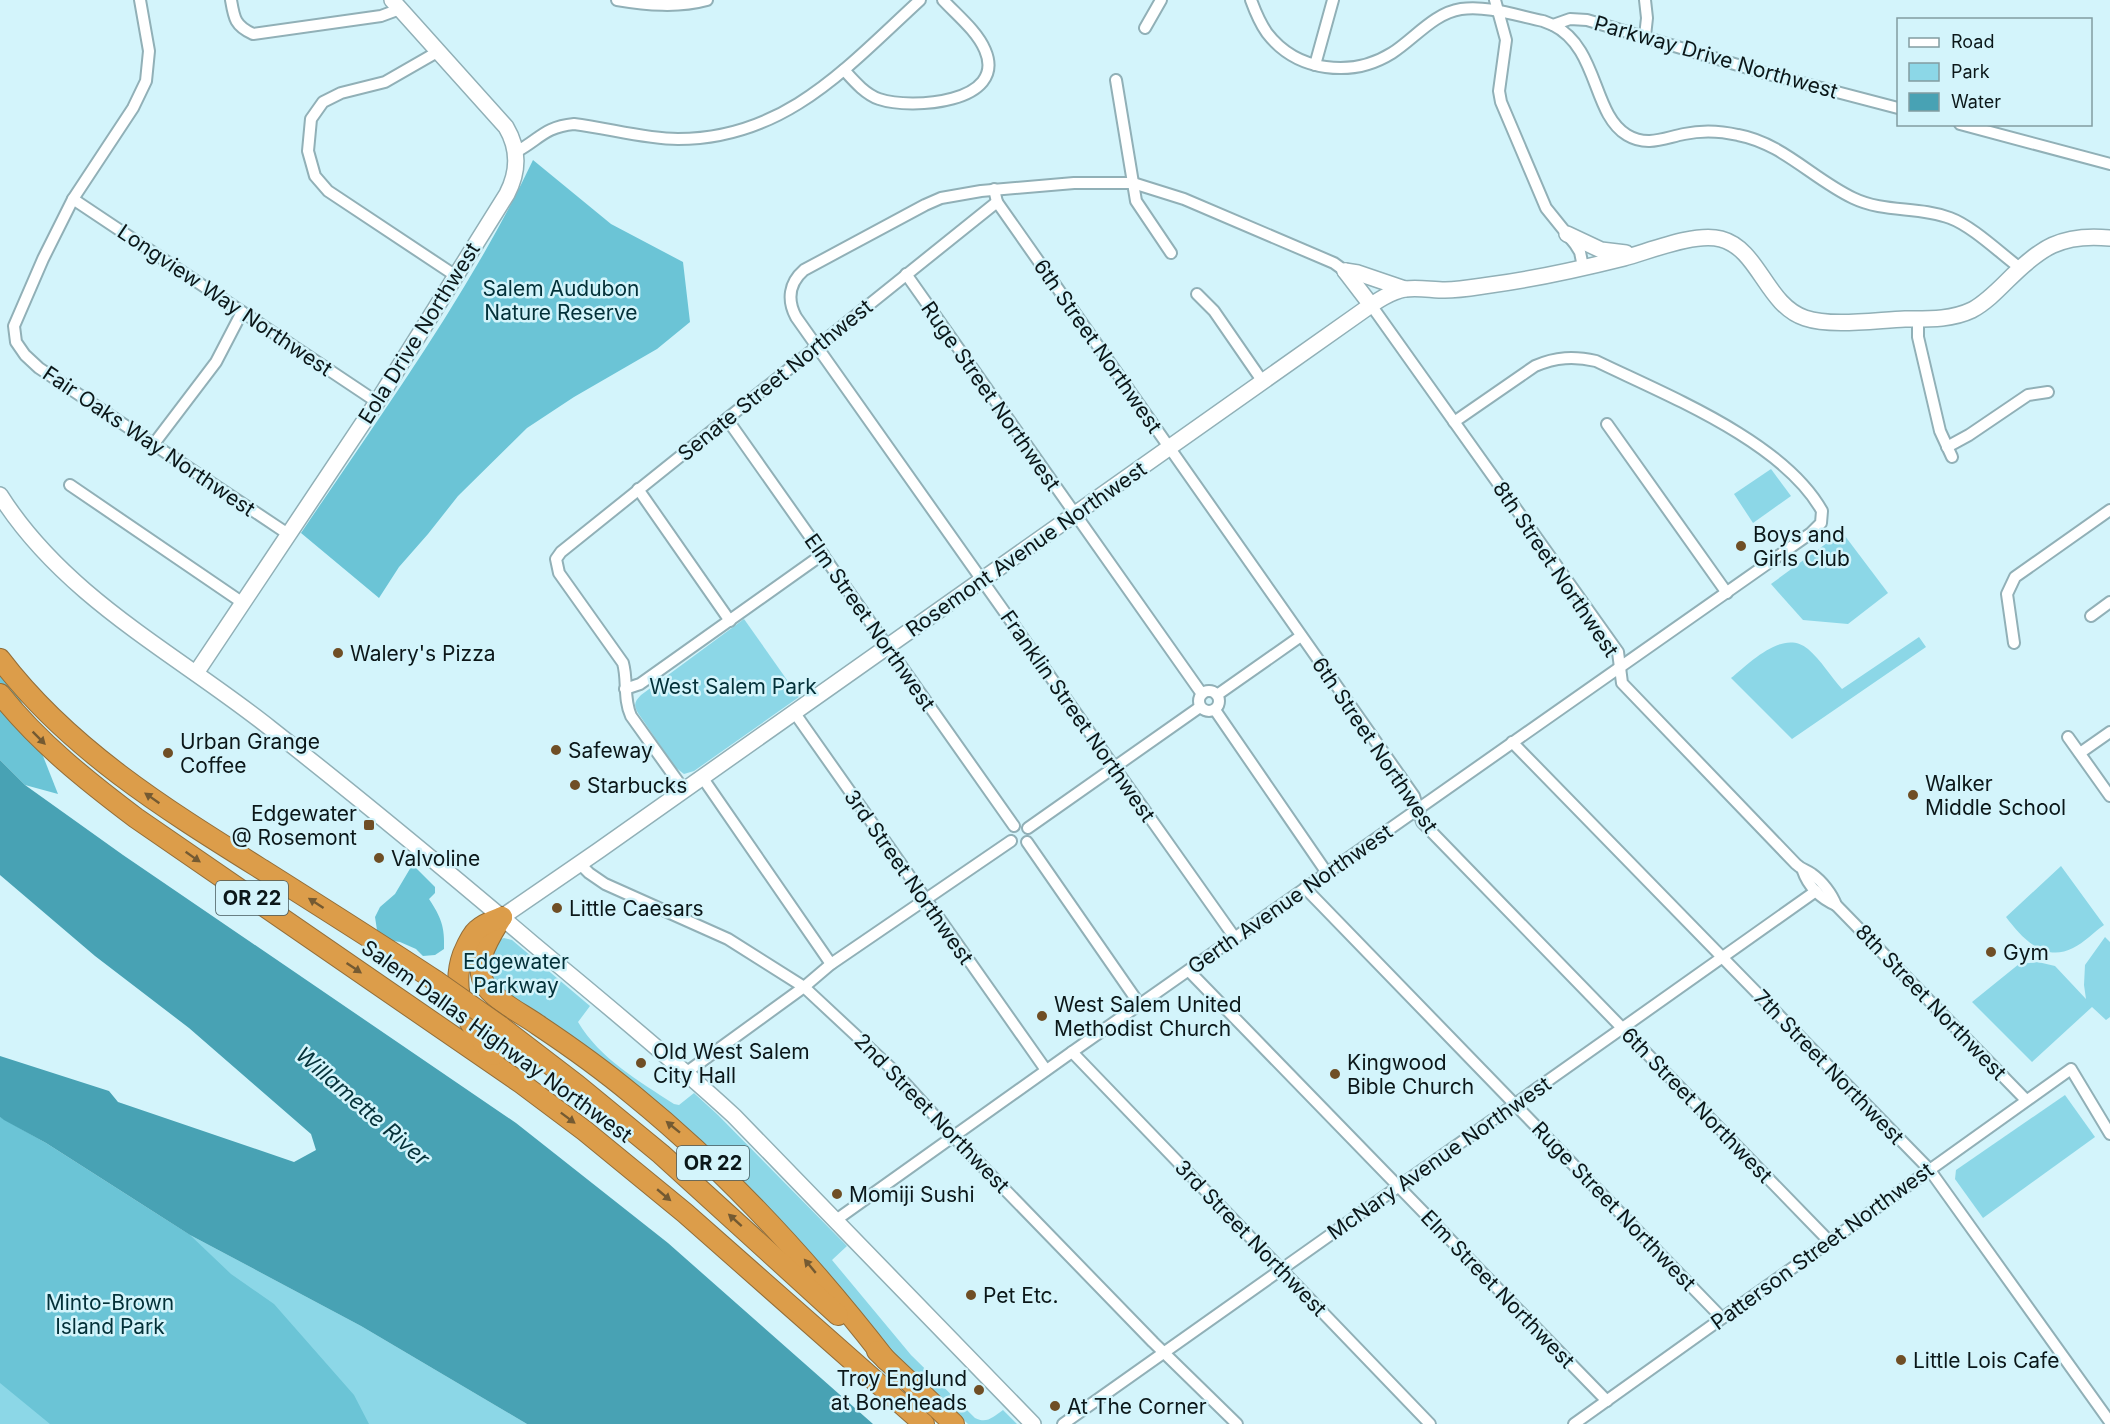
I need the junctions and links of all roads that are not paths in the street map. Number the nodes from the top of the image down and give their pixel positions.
1 (140, 0) edge
2 (231, 0) edge
3 (617, 0) edge
4 (707, 0) edge
5 (920, 0) edge
6 (944, 0) edge
7 (1161, 0) edge
8 (1251, 0) edge
9 (1333, 0) edge
10 (1495, 0) edge
11 (1645, 0) edge
12 (396, 4) edge
13 (1498, 12) junction
14 (1553, 25) junction
15 (1145, 28) dead end
16 (1644, 36) junction
17 (439, 51) junction
18 (1315, 65) junction
19 (844, 70) junction
20 (1116, 80) dead end
21 (1897, 107) edge
22 (1968, 126) edge
23 (516, 152) junction
24 (2110, 164) edge
25 (1133, 183) junction
26 (994, 189) junction
27 (73, 199) junction
28 (996, 202) junction
29 (1566, 234) junction
30 (2110, 238) edge
31 (1170, 253) dead end
32 (1638, 254) junction
33 (1583, 267) junction
34 (2020, 268) junction
35 (1346, 271) junction
36 (906, 274) junction
37 (456, 276) junction
38 (1405, 289) junction
39 (1197, 294) dead end
40 (1371, 305) junction
41 (242, 312) junction
42 (1918, 319) junction
43 (817, 348) junction
44 (1263, 382) junction
45 (2048, 392) dead end
46 (377, 402) junction
47 (727, 419) junction
48 (1454, 422) junction
49 (1607, 424) dead end
50 (153, 445) junction
51 (1169, 448) junction
52 (70, 485) dead end
53 (638, 489) junction
54 (0, 495) edge
55 (2110, 510) edge
56 (1075, 514) junction
57 (288, 534) junction
58 (823, 554) junction
59 (982, 581) junction
60 (1727, 593) junction
61 (2110, 602) edge
62 (243, 603) junction
63 (2091, 616) dead end
64 (730, 621) junction
65 (1301, 636) junction
66 (2014, 643) dead end
67 (887, 647) junction
68 (0, 659) edge
69 (1619, 667) junction
70 (196, 673) junction
71 (625, 689) junction
72 (0, 694) edge
73 (1202, 694) junction
74 (1217, 695) junction
75 (1200, 707) junction
76 (1215, 710) junction
77 (794, 712) junction
78 (2110, 732) edge
79 (2068, 737) dead end
80 (1512, 741) junction
81 (2080, 753) junction
82 (1113, 767) junction
83 (702, 777) junction
84 (684, 790) junction
85 (2110, 796) edge
86 (1418, 808) junction
87 (1014, 826) junction
88 (1028, 828) junction
89 (1011, 841) junction
90 (1026, 842) junction
91 (580, 864) junction
92 (1803, 871) junction
93 (1327, 873) junction
94 (1305, 888) junction
95 (1816, 891) junction
96 (924, 899) junction
97 (1836, 905) junction
98 (502, 917) junction
99 (1235, 938) junction
100 (1722, 958) junction
101 (831, 964) junction
102 (1188, 971) junction
103 (804, 987) junction
104 (1140, 1005) junction
105 (1622, 1028) junction
106 (1072, 1052) junction
107 (1046, 1070) junction
108 (687, 1072) junction
109 (521, 1083) junction
110 (2026, 1100) junction
111 (1515, 1104) junction
112 (2110, 1134) edge
113 (953, 1136) junction
114 (1929, 1169) junction
115 (1398, 1187) junction
116 (836, 1220) junction
117 (1829, 1241) junction
118 (1281, 1270) junction
119 (1722, 1318) junction
120 (1165, 1352) junction
121 (886, 1360) junction
122 (1607, 1401) junction
123 (2108, 1421) edge
124 (924, 1424) edge
125 (954, 1424) edge
126 (1033, 1424) edge
127 (1063, 1424) edge
128 (1237, 1424) edge
129 (1430, 1424) edge
130 (1574, 1424) edge

1 - 27 street
2 - 12 street
3 - 4 street
5 - 19 street
6 - 19 street
7 - 15 street
8 - 18 street, Parkway Drive Northwest
9 - 18 street
10 - 13 street
11 - 16 street
12 - 17 main road
13 - 14 street, Parkway Drive Northwest
13 - 18 street, Parkway Drive Northwest
13 - 29 street
14 - 16 street, Parkway Drive Northwest
14 - 34 street
16 - 21 street, Parkway Drive Northwest
17 - 23 main road
17 - 37 street
19 - 23 street
20 - 25 street
22 - 24 street
23 - 37 main road, Eola Drive Northwest
25 - 26 street, Franklin Street Northwest
25 - 31 street
25 - 35 street, Franklin Street Northwest
26 - 28 street, 6th Street Northwest
26 - 43 street, Franklin Street Northwest
27 - 41 street, Longview Way Northwest
27 - 50 street, Fair Oaks Way Northwest
28 - 36 street, Senate Street Northwest
28 - 51 street, 6th Street Northwest
29 - 32 main road
29 - 33 street
30 - 34 main road, Rosemont Avenue Northwest
32 - 33 main road, Rosemont Avenue Northwest
32 - 42 main road, Rosemont Avenue Northwest
33 - 38 main road, Rosemont Avenue Northwest
34 - 42 main road, Rosemont Avenue Northwest
35 - 38 main road
35 - 40 main road
36 - 43 street, Senate Street Northwest
36 - 56 street, Ruge Street Northwest
37 - 46 main road, Eola Drive Northwest
38 - 40 main road, Rosemont Avenue Northwest
39 - 44 street
40 - 44 main road, Rosemont Avenue Northwest
40 - 48 street, 8th Street Northwest
41 - 46 street, Longview Way Northwest
41 - 50 street
42 - 45 street
43 - 47 street, Senate Street Northwest
43 - 59 street, Franklin Street Northwest
44 - 51 main road, Rosemont Avenue Northwest
46 - 57 main road, Eola Drive Northwest
47 - 53 street, Senate Street Northwest
47 - 58 street, Elm Street Northwest
48 - 60 street, Gerth Avenue Northwest
48 - 69 street, 8th Street Northwest
49 - 60 street
50 - 57 street, Fair Oaks Way Northwest
51 - 56 main road, Rosemont Avenue Northwest
51 - 65 street, 6th Street Northwest
52 - 62 street
53 - 64 street
53 - 71 street, Senate Street Northwest
54 - 70 main road
55 - 66 street
56 - 59 main road, Rosemont Avenue Northwest
56 - 73 street, Ruge Street Northwest
57 - 62 main road, Eola Drive Northwest
58 - 64 street
58 - 67 street, Elm Street Northwest
59 - 67 main road, Rosemont Avenue Northwest
59 - 82 street, Franklin Street Northwest
60 - 69 street, Gerth Avenue Northwest
61 - 63 street
62 - 70 main road, Eola Drive Northwest
64 - 71 street
65 - 74 street
65 - 86 street, 6th Street Northwest
67 - 77 main road, Rosemont Avenue Northwest
67 - 87 street, Elm Street Northwest
121 -> 68 highway, Salem Dallas Highway Northwest / OR 22, bridge
69 - 80 street, Gerth Avenue Northwest
69 - 92 street, 8th Street Northwest
70 - 98 main road
71 - 84 street
72 -> 109 highway, Salem Dallas Highway Northwest / OR 22
73 - 74 street
73 - 75 street
74 - 76 street
75 - 76 street
75 - 82 street
76 - 93 street
77 - 83 main road, Rosemont Avenue Northwest
77 - 96 street, 3rd Street Northwest
78 - 81 street
79 - 81 street
80 - 86 street, Gerth Avenue Northwest
80 - 100 street, 7th Street Northwest
81 - 85 street
82 - 88 street
82 - 99 street, Franklin Street Northwest
83 - 84 main road, Rosemont Avenue Northwest
83 - 101 street
84 - 91 main road, Rosemont Avenue Northwest
86 - 93 street, Gerth Avenue Northwest
86 - 105 street, 6th Street Northwest
87 - 88 street
87 - 89 street
88 - 90 street
89 - 90 street
89 - 96 street
90 - 104 street
91 - 98 main road, Rosemont Avenue Northwest
91 - 103 street, 2nd Street Northwest
92 - 95 street, 8th Street Northwest
92 - 97 street, 8th Street Northwest
93 - 94 street, Gerth Avenue Northwest
94 - 99 street, Gerth Avenue Northwest
94 - 111 street, Ruge Street Northwest
95 - 97 street, 8th Street Northwest
95 - 100 street, McNary Avenue Northwest
96 - 101 street
96 - 107 street, 3rd Street Northwest
97 - 110 street, 8th Street Northwest
98 - 108 main road
98 - 109 highway, OR 22
121 -> 98 highway, OR 22
99 - 102 street, Gerth Avenue Northwest
100 - 105 street, McNary Avenue Northwest
100 - 114 street, 7th Street Northwest
101 - 103 street
102 - 104 street, Gerth Avenue Northwest
102 - 115 street, Elm Street Northwest
103 - 108 street
103 - 113 street, 2nd Street Northwest
104 - 106 street, Gerth Avenue Northwest
105 - 111 street, McNary Avenue Northwest
105 - 117 street, 6th Street Northwest
106 - 107 street, Gerth Avenue Northwest
106 - 118 street, 3rd Street Northwest
107 - 113 street, Gerth Avenue Northwest
108 - 116 main road
109 -> 124 highway, Salem Dallas Highway Northwest / OR 22
110 - 112 street, Patterson Street Northwest
110 - 114 street, Patterson Street Northwest
111 - 115 street, McNary Avenue Northwest
111 - 119 street, Ruge Street Northwest
113 - 116 street, Gerth Avenue Northwest
113 - 120 street, 2nd Street Northwest
114 - 117 street, Patterson Street Northwest
114 - 123 street, 7th Street Northwest
115 - 118 street, McNary Avenue Northwest
115 - 122 street, Elm Street Northwest
116 - 126 main road
117 - 119 street, Patterson Street Northwest
118 - 120 street, McNary Avenue Northwest
118 - 129 street, 3rd Street Northwest
119 - 122 street, Patterson Street Northwest
120 - 127 street, McNary Avenue Northwest
120 - 128 street, 2nd Street Northwest
121 - 125 highway, Salem Dallas Highway Northwest / OR 22
122 - 130 street, Patterson Street Northwest

